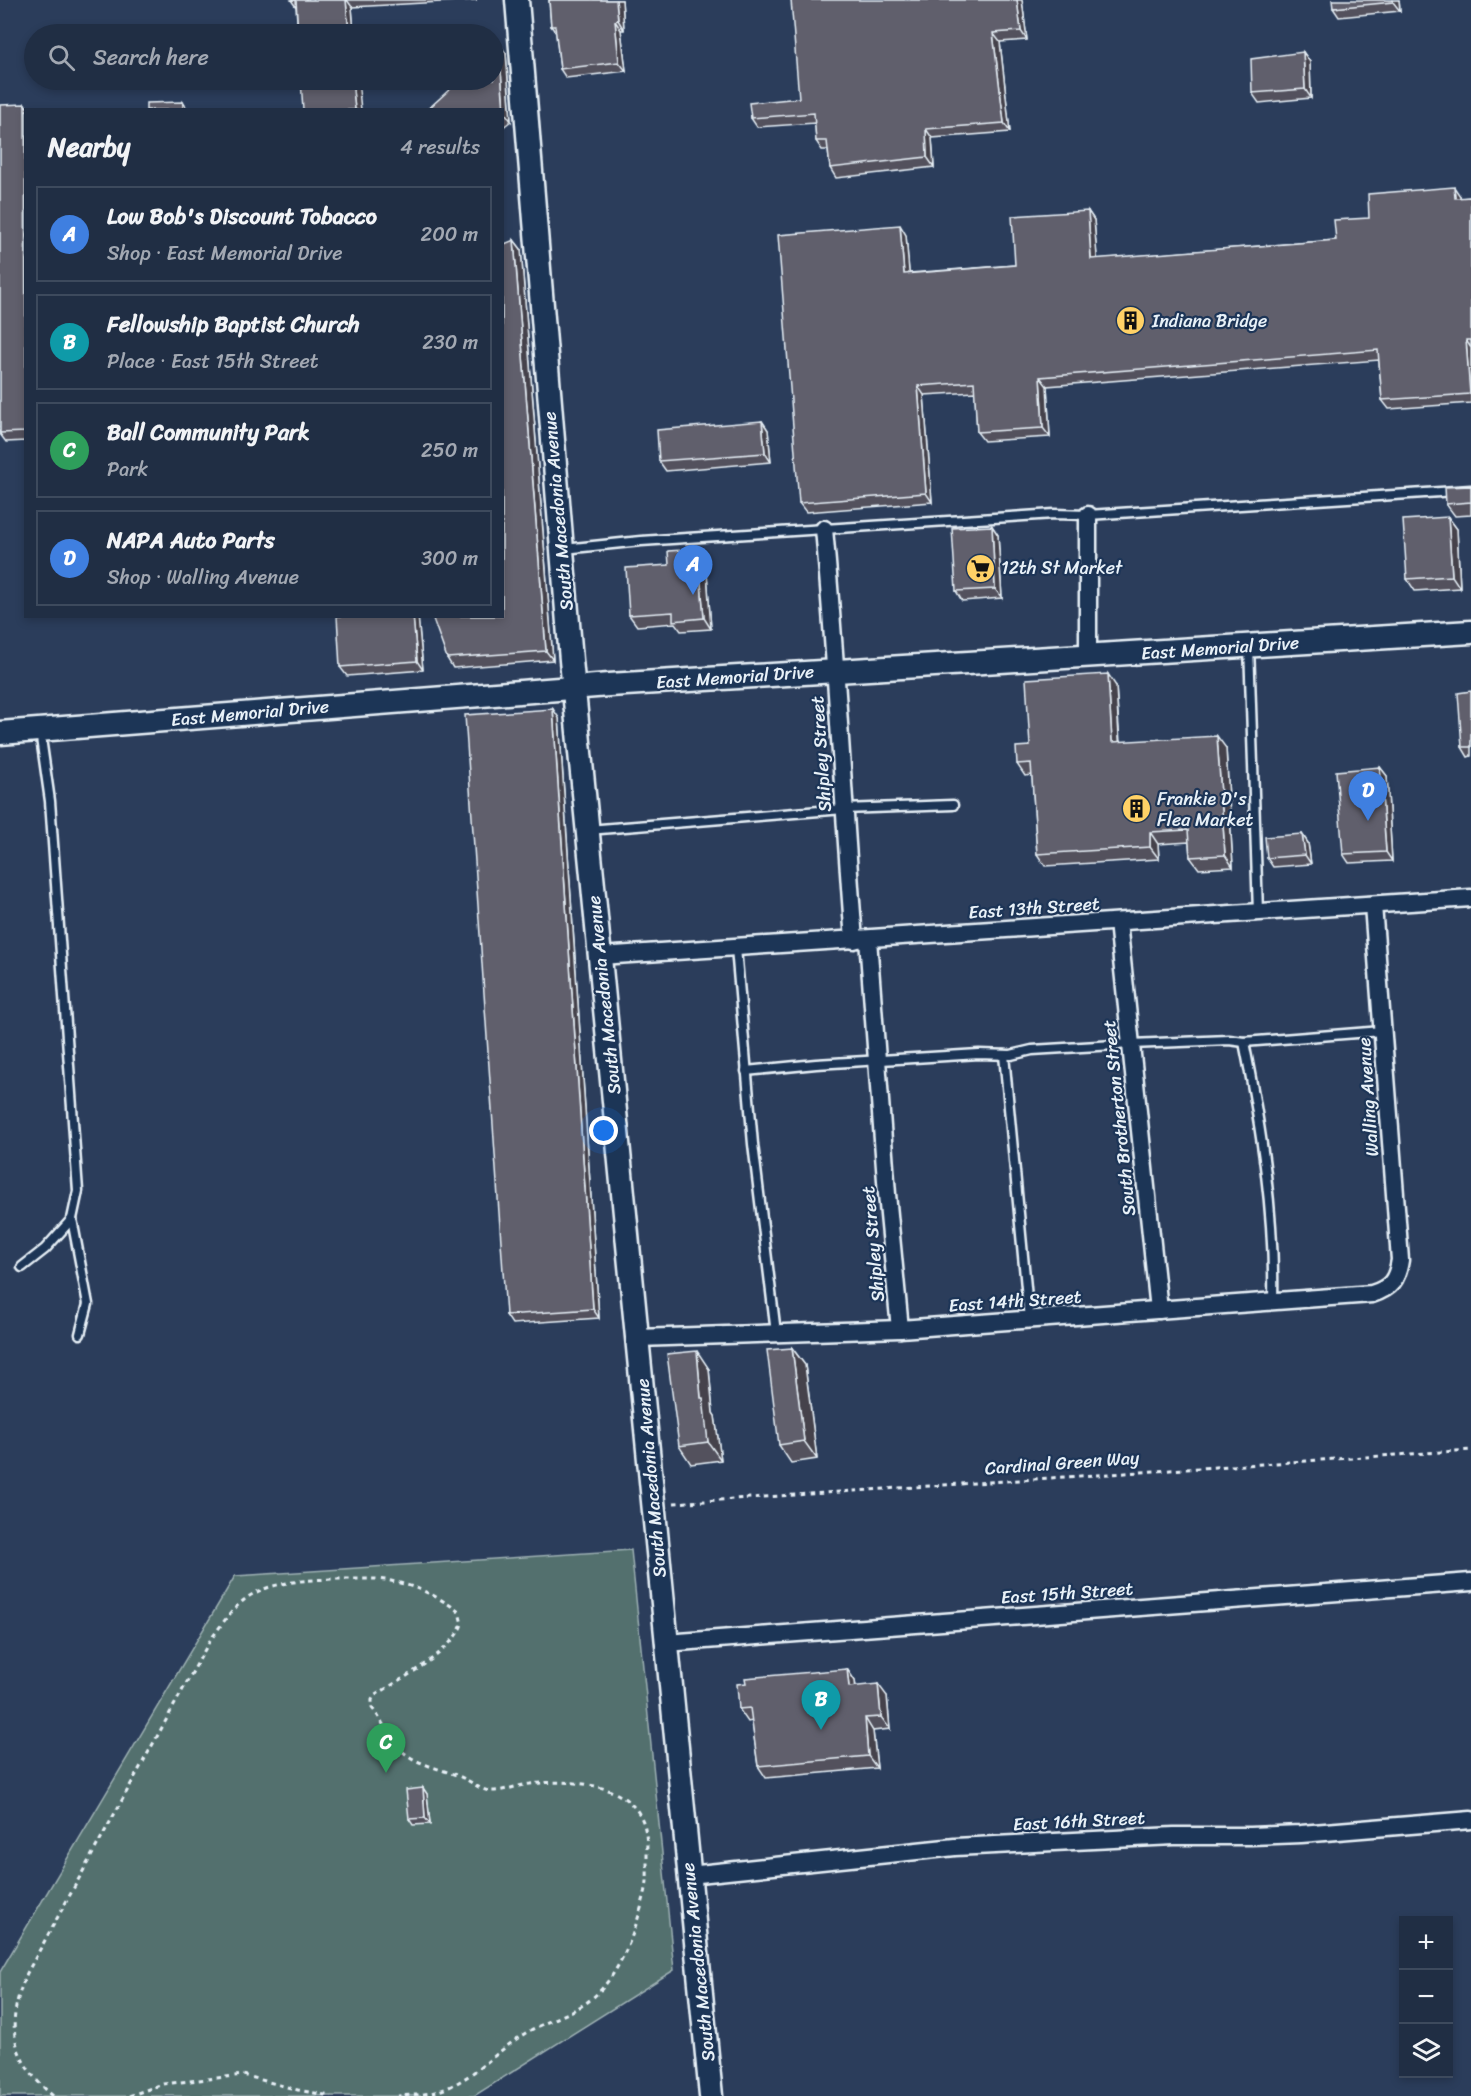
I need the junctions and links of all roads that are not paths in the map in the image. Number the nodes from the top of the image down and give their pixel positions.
1 (517, 0) edge
2 (1471, 490) edge
3 (1088, 515) junction
4 (824, 530) junction
5 (561, 549) junction
6 (1471, 632) edge
7 (1249, 646) junction
8 (1088, 657) junction
9 (836, 670) junction
10 (573, 688) junction
11 (40, 730) junction
12 (0, 733) edge
13 (953, 805) dead end
14 (844, 809) junction
15 (587, 830) junction
16 (1471, 898) edge
17 (1373, 905) junction
18 (1258, 912) junction
19 (1118, 922) junction
20 (861, 940) junction
21 (736, 948) junction
22 (600, 956) junction
23 (1382, 1031) junction
24 (1244, 1042) junction
25 (1131, 1044) junction
26 (1004, 1054) junction
27 (877, 1061) junction
28 (746, 1071) junction
29 (72, 1219) junction
30 (22, 1267) dead end
31 (1393, 1284) joint
32 (1273, 1301) junction
33 (1159, 1310) junction
34 (1029, 1319) junction
35 (900, 1329) junction
36 (776, 1333) junction
37 (80, 1334) dead end
38 (638, 1338) junction
39 (1471, 1582) edge
40 (666, 1643) junction
41 (1471, 1820) edge
42 (689, 1875) junction
43 (711, 2096) edge

1 - 5 street, South Macedonia Avenue
2 - 3 lane
3 - 4 lane
3 - 8 street
4 - 5 lane
4 - 9 street, Shipley Street
5 - 10 street, South Macedonia Avenue
6 - 7 street, East Memorial Drive
7 - 8 street, East Memorial Drive
7 - 18 lane
8 - 9 street, East Memorial Drive
9 - 10 street, East Memorial Drive
9 - 14 street, Shipley Street
10 - 11 street, East Memorial Drive
10 - 15 street, South Macedonia Avenue
11 - 12 street, East Memorial Drive
11 - 29 lane
13 - 14 lane
14 - 15 lane
14 - 20 street, Shipley Street
15 - 22 street, South Macedonia Avenue
16 - 17 street, East 13th Street
17 - 18 street, East 13th Street
17 - 23 street, Walling Avenue
18 - 19 street, East 13th Street
19 - 20 street, East 13th Street
19 - 25 street, South Brotherton Street
20 - 21 street, East 13th Street
20 - 27 street, Shipley Street
21 - 22 street, East 13th Street
21 - 28 lane
22 - 38 street, South Macedonia Avenue
23 - 24 lane
23 - 31 street, Walling Avenue
24 - 25 lane
24 - 32 lane
25 - 26 lane
25 - 33 street, South Brotherton Street
26 - 27 lane
26 - 34 lane
27 - 28 lane
27 - 35 street, Shipley Street
28 - 36 lane
29 - 30 lane
29 - 37 lane
31 - 32 street, East 14th Street
32 - 33 street, East 14th Street
33 - 34 street, East 14th Street
34 - 35 street, East 14th Street
35 - 36 street, East 14th Street
36 - 38 street, East 14th Street
38 - 40 street, South Macedonia Avenue
39 - 40 street, East 15th Street
40 - 42 street, South Macedonia Avenue
41 - 42 street, East 16th Street
42 - 43 street, South Macedonia Avenue

